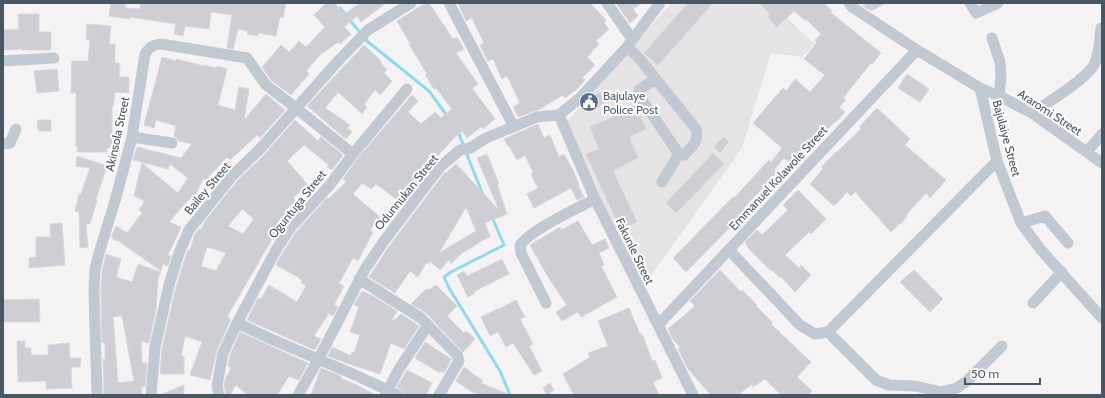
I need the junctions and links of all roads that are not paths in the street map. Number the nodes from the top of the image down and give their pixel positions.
1 (411, 3) edge
2 (449, 3) edge
3 (607, 3) edge
4 (660, 3) edge
5 (863, 3) edge
6 (970, 3) edge
7 (998, 3) edge
8 (851, 5) edge
9 (1101, 28) dead end
10 (992, 38) dead end
11 (630, 43) junction
12 (917, 50) junction
13 (54, 58) dead end
14 (3, 61) edge
15 (655, 79) junction
16 (980, 88) junction
17 (407, 89) dead end
18 (999, 96) junction
19 (296, 108) junction
20 (1032, 113) junction
21 (559, 115) junction
22 (514, 127) junction
23 (16, 129) dead end
24 (1102, 134) edge
25 (132, 137) junction
26 (172, 143) dead end
27 (3, 144) edge
28 (1087, 152) junction
29 (353, 154) junction
30 (679, 154) junction
31 (997, 162) junction
32 (1102, 163) edge
33 (662, 182) dead end
34 (595, 199) junction
35 (1021, 223) junction
36 (1068, 242) dead end
37 (729, 250) junction
38 (1062, 272) junction
39 (359, 279) junction
40 (546, 303) dead end
41 (1033, 303) dead end
42 (1102, 318) edge
43 (237, 323) junction
44 (428, 325) junction
45 (658, 325) junction
46 (828, 332) junction
47 (1002, 346) dead end
48 (318, 360) junction
49 (386, 392) edge
50 (97, 395) edge
51 (152, 395) edge
52 (219, 395) edge
53 (298, 395) edge
54 (398, 395) edge
55 (439, 395) edge
56 (693, 395) edge

1 - 19 street, Bailey Street
2 - 22 street
3 - 11 street
4 - 11 street
5 - 8 street
6 - 7 street
8 - 12 street, Bajulaiye Street
9 - 20 street
10 - 18 street
11 - 15 street
11 - 21 street
12 - 16 street, Bajulaiye Street
12 - 37 street, Emmanuel Kolawole Street
13 - 14 street
15 - 30 street
15 - 30 street
16 - 18 street, Araromi Street
16 - 31 street, Bajulaiye Street
17 - 29 street, Oguntuga Street
18 - 20 street, Araromi Street
19 - 25 street, Akinsola Street
19 - 29 street
19 - 51 street, Bailey Street
20 - 28 street, Araromi Street
21 - 22 street, Odunnukan Street
21 - 34 street, Fakunle Street
22 - 39 street, Odunnukan Street
23 - 27 street
24 - 28 street
25 - 26 street
25 - 50 street, Akinsola Street
28 - 32 street, Araromi Street
29 - 43 street, Oguntuga Street
30 - 33 street
31 - 35 street, Bajulaiye Street
31 - 46 street
34 - 40 street
34 - 45 street, Fakunle Street
35 - 36 street
35 - 38 street, Bajulaiye Street
37 - 45 street, Emmanuel Kolawole Street
37 - 46 street
38 - 41 street
38 - 42 street, Bajulaiye Street
39 - 44 street
39 - 48 street, Odunnukan Street
43 - 48 street
43 - 52 street, Oguntuga Street
44 - 49 street
44 - 55 street
45 - 56 street, Fakunle Street
46 - 47 street
48 - 49 street
48 - 53 street, Odunnukan Street
49 - 54 street

